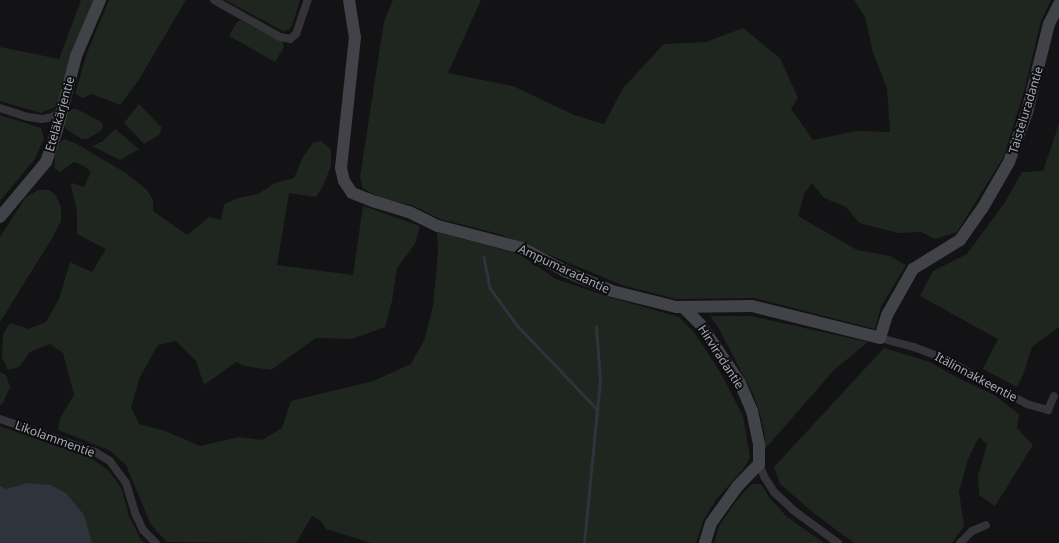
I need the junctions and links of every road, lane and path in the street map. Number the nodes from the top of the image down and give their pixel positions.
1 (100, 0) edge
2 (214, 0) edge
3 (308, 0) edge
4 (349, 0) edge
5 (1059, 4) edge
6 (0, 108) edge
7 (62, 110) junction
8 (0, 217) edge
9 (684, 308) junction
10 (880, 338) junction
11 (1054, 396) dead end
12 (0, 419) edge
13 (760, 464) junction
14 (986, 525) dead end
15 (156, 543) edge
16 (705, 543) edge
17 (838, 543) edge
18 (960, 543) edge

1 - 7 street, Eteläkärjentie
2 - 3 street
4 - 9 street, Ampumaradantie
5 - 10 street, Taisteluradantie
6 - 7 street
7 - 8 street, Eteläkärjentie
9 - 10 street, Ampumaradantie
9 - 13 street, Hirviradantie
10 - 11 street, Itälinnakkeentie
12 - 15 street, Likolammentie
13 - 16 street
13 - 17 street, Hirviradantie
14 - 18 street

